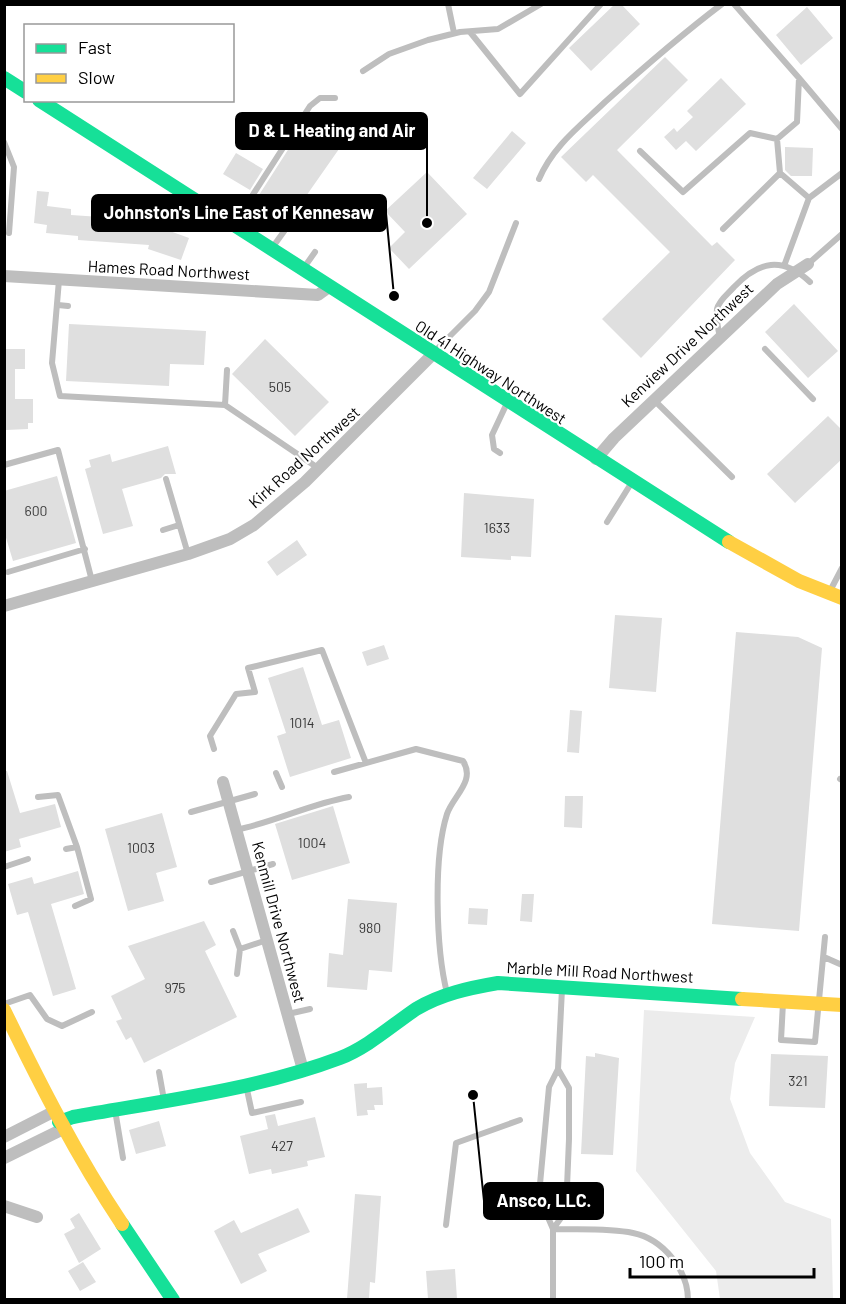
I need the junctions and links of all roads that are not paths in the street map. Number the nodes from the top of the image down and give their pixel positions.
1 (448, 4) edge
2 (542, 4) edge
3 (601, 4) edge
4 (722, 4) edge
5 (734, 4) edge
6 (470, 32) junction
7 (454, 33) junction
8 (363, 71) dead end
9 (4, 78) edge
10 (799, 78) junction
11 (24, 91) edge
12 (334, 98) dead end
13 (42, 102) edge
14 (842, 129) edge
15 (777, 139) junction
16 (4, 142) edge
17 (640, 151) dead end
18 (780, 173) junction
19 (842, 173) edge
20 (539, 178) dead end
21 (4, 183) edge
22 (13, 184) junction
23 (809, 198) junction
24 (308, 210) dead end
25 (516, 222) dead end
26 (234, 225) junction
27 (723, 229) dead end
28 (9, 233) dead end
29 (842, 234) edge
30 (271, 249) junction
31 (315, 252) dead end
32 (784, 266) junction
33 (803, 267) junction
34 (303, 269) junction
35 (4, 276) edge
36 (58, 280) junction
37 (810, 282) dead end
38 (329, 286) junction
39 (58, 305) junction
40 (69, 306) dead end
41 (720, 338) junction
42 (765, 349) dead end
43 (433, 354) junction
44 (227, 370) dead end
45 (813, 399) dead end
46 (654, 400) junction
47 (507, 403) junction
48 (225, 405) junction
49 (500, 453) dead end
50 (596, 459) junction
51 (4, 465) edge
52 (319, 468) junction
53 (732, 477) dead end
54 (166, 479) dead end
55 (632, 482) junction
56 (607, 522) dead end
57 (179, 525) junction
58 (163, 530) dead end
59 (85, 549) junction
60 (188, 554) junction
61 (842, 568) edge
62 (8, 572) dead end
63 (92, 581) junction
64 (835, 596) edge
65 (4, 606) edge
66 (214, 749) dead end
67 (366, 763) junction
68 (334, 772) dead end
69 (276, 773) dead end
70 (223, 782) dead end
71 (282, 787) dead end
72 (255, 794) dead end
73 (38, 797) dead end
74 (349, 797) dead end
75 (229, 802) junction
76 (191, 812) dead end
77 (236, 830) junction
78 (77, 847) junction
79 (66, 849) dead end
80 (28, 860) dead end
81 (273, 864) dead end
82 (4, 867) edge
83 (248, 871) junction
84 (211, 882) dead end
85 (75, 906) dead end
86 (233, 931) dead end
87 (825, 937) dead end
88 (267, 940) junction
89 (240, 949) junction
90 (824, 957) junction
91 (842, 965) edge
92 (237, 974) dead end
93 (562, 986) junction
94 (447, 994) junction
95 (783, 1000) junction
96 (818, 1003) junction
97 (4, 1004) edge
98 (842, 1005) edge
99 (310, 1009) dead end
100 (4, 1010) edge
101 (92, 1012) dead end
102 (287, 1014) junction
103 (558, 1069) junction
104 (303, 1070) junction
105 (159, 1072) dead end
106 (246, 1084) junction
107 (164, 1101) junction
108 (301, 1102) dead end
109 (114, 1109) junction
110 (520, 1120) dead end
111 (58, 1121) junction
112 (4, 1137) edge
113 (4, 1158) edge
114 (123, 1158) dead end
115 (4, 1206) edge
116 (37, 1217) dead end
117 (446, 1225) dead end
118 (554, 1229) junction
119 (173, 1299) edge
120 (553, 1299) edge
121 (688, 1299) edge

1 - 7 lane
2 - 6 lane
3 - 6 lane
4 - 20 lane
5 - 10 lane
6 - 7 lane
7 - 8 lane
9 - 11 street
10 - 14 lane
10 - 15 lane
12 - 26 lane
13 - 26 street, Old 41 Highway Northwest
15 - 17 lane
15 - 18 lane
16 - 22 lane
18 - 23 lane
18 - 27 lane
19 - 23 lane
21 - 22 lane
22 - 28 lane
23 - 32 lane
24 - 30 lane
25 - 43 lane
26 - 30 street, Old 41 Highway Northwest
29 - 33 lane
30 - 34 street, Old 41 Highway Northwest
31 - 34 lane
32 - 33 lane
32 - 41 lane
33 - 37 lane
33 - 41 street, Kenview Drive Northwest
34 - 38 street, Old 41 Highway Northwest
35 - 36 street, Hames Road Northwest
36 - 38 street, Hames Road Northwest
36 - 39 lane
38 - 43 street, Old 41 Highway Northwest
39 - 40 lane
39 - 48 lane
41 - 46 street, Kenview Drive Northwest
42 - 45 lane
43 - 47 street, Old 41 Highway Northwest
43 - 52 street, Kirk Road Northwest
44 - 48 lane
46 - 50 street, Kenview Drive Northwest
46 - 53 lane
47 - 49 lane
47 - 50 street, Old 41 Highway Northwest
48 - 52 lane
50 - 55 street, Old 41 Highway Northwest
51 - 59 lane
52 - 60 street, Kirk Road Northwest
54 - 57 lane
55 - 56 lane
55 - 64 street, Old 41 Highway Northwest
57 - 58 lane
57 - 60 lane
59 - 62 lane
59 - 63 lane
60 - 63 street, Kirk Road Northwest
61 - 64 lane
63 - 65 street, Kirk Road Northwest
66 - 67 lane
67 - 68 lane
67 - 94 lane
69 - 71 lane
70 - 75 street, Kenmill Drive Northwest
72 - 75 lane
73 - 78 lane
74 - 77 lane
75 - 76 lane
75 - 77 street, Kenmill Drive Northwest
77 - 83 street, Kenmill Drive Northwest
78 - 79 lane
78 - 85 lane
80 - 82 lane
81 - 83 lane
83 - 84 lane
83 - 88 street, Kenmill Drive Northwest
86 - 89 lane
87 - 90 lane
88 - 89 lane
88 - 102 street, Kenmill Drive Northwest
89 - 92 lane
90 - 91 lane
90 - 96 lane
93 - 94 street, Marble Mill Road Northwest
93 - 95 street, Marble Mill Road Northwest
93 - 103 lane
94 - 104 street, Marble Mill Road Northwest
95 - 96 street, Marble Mill Road Northwest
95 - 96 lane
96 - 98 street, Marble Mill Road Northwest
97 - 101 lane
99 - 102 lane
100 - 111 street
102 - 104 street, Kenmill Drive Northwest
103 - 118 lane
103 - 118 lane
104 - 106 street, Marble Mill Road Northwest
105 - 107 lane
106 - 107 street, Marble Mill Road Northwest
106 - 108 lane
107 - 109 street, Marble Mill Road Northwest
109 - 111 street, Marble Mill Road Northwest
109 - 114 lane
110 - 117 lane
111 - 112 street
111 - 113 street
111 - 119 street
115 - 116 street
118 - 120 lane
118 - 121 lane

